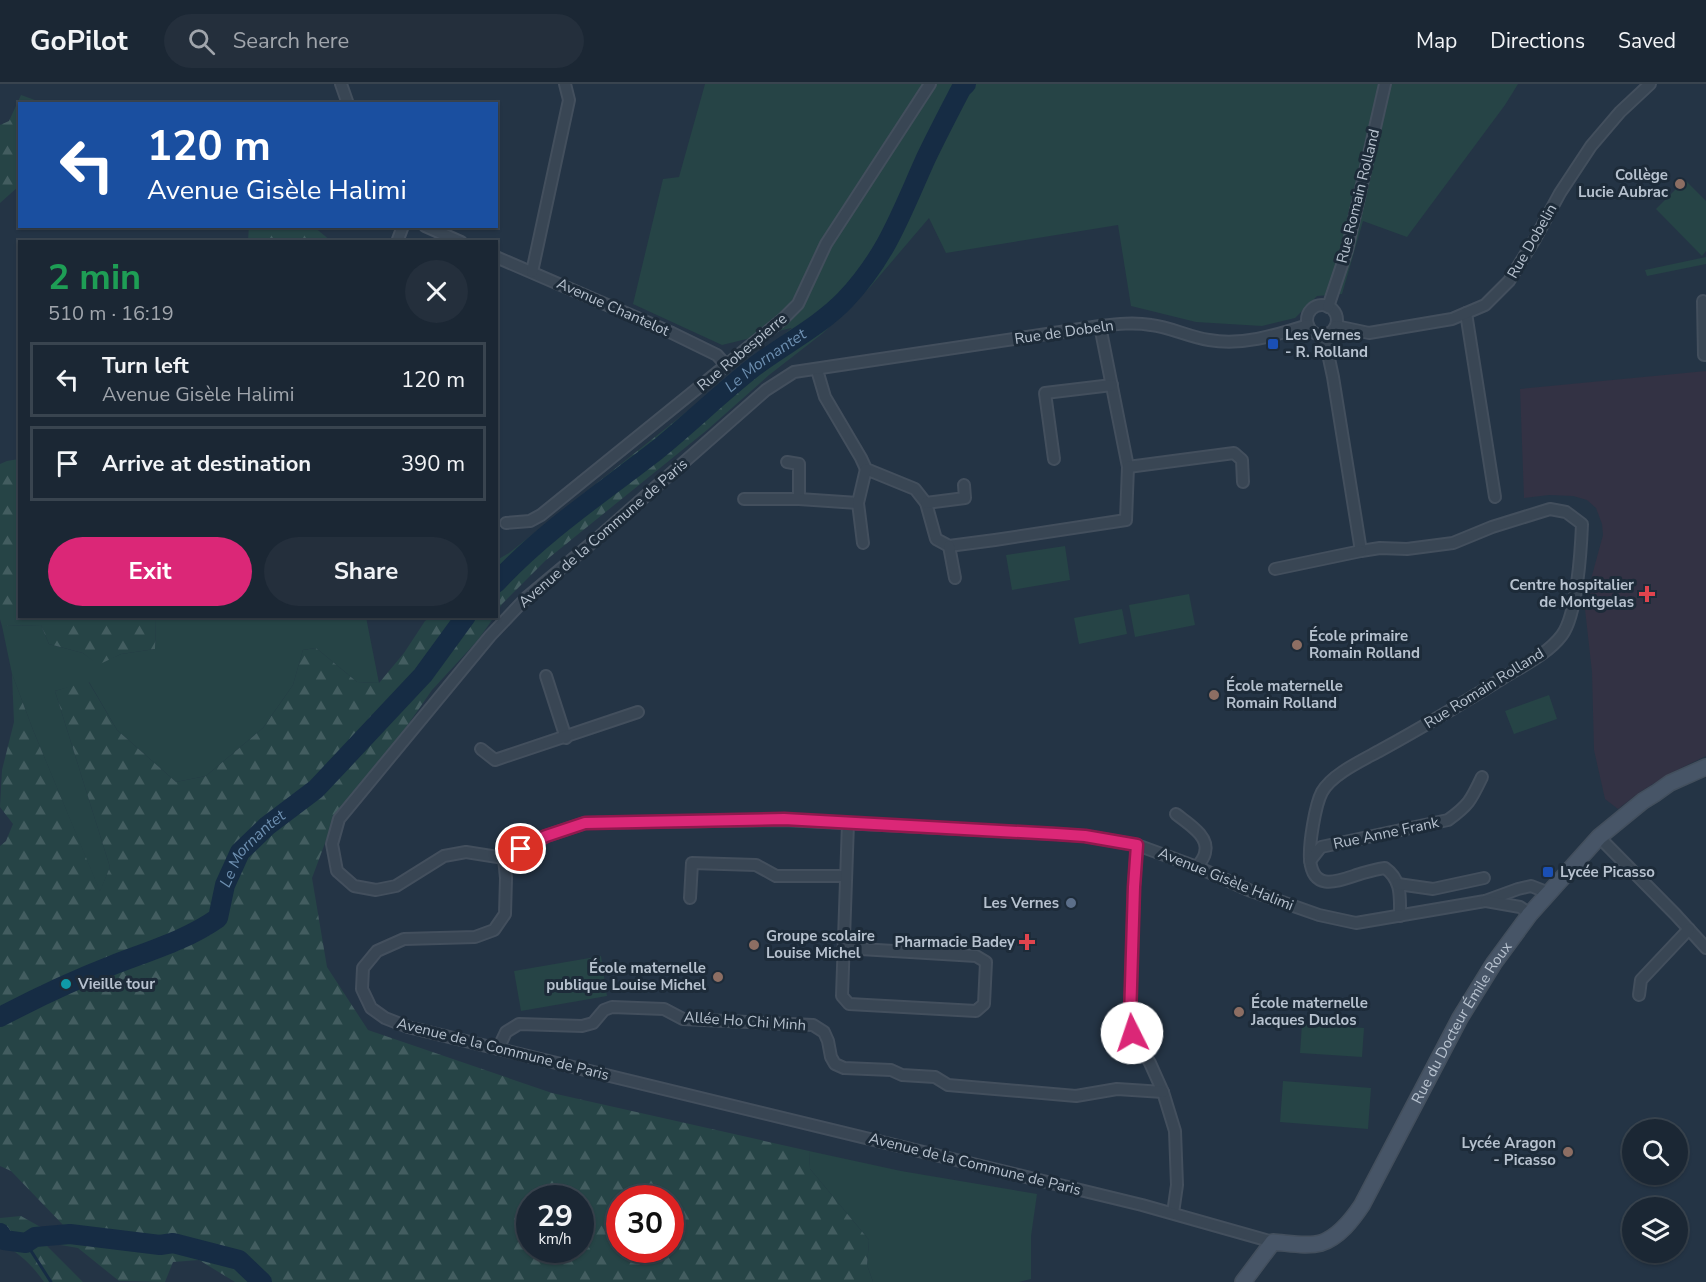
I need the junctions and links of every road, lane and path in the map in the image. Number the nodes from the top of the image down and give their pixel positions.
1 (341, 84) edge
2 (565, 84) edge
3 (930, 84) edge
4 (1385, 84) edge
5 (1650, 84) edge
6 (347, 102) edge
7 (430, 228) edge
8 (456, 240) edge
9 (498, 258) edge
10 (532, 272) junction
11 (1703, 301) dead end
12 (1328, 307) junction
13 (1466, 313) junction
14 (1308, 325) junction
15 (1100, 326) junction
16 (1336, 326) junction
17 (1324, 335) junction
18 (1706, 355) edge
19 (726, 365) junction
20 (817, 370) junction
21 (1112, 385) junction
22 (1054, 459) dead end
23 (787, 462) dead end
24 (1128, 467) junction
25 (866, 469) junction
26 (1243, 482) dead end
27 (964, 485) dead end
28 (1495, 497) dead end
29 (744, 499) dead end
30 (799, 499) junction
31 (858, 503) junction
32 (926, 503) junction
33 (507, 523) dead end
34 (863, 543) dead end
35 (949, 546) junction
36 (1361, 550) junction
37 (1275, 568) dead end
38 (955, 578) dead end
39 (546, 676) dead end
40 (638, 712) dead end
41 (566, 738) junction
42 (481, 749) dead end
43 (1706, 767) edge
44 (1482, 777) dead end
45 (1176, 814) dead end
46 (848, 823) junction
47 (1599, 837) junction
48 (1137, 845) junction
49 (504, 858) junction
50 (1310, 861) junction
51 (1197, 867) junction
52 (846, 876) junction
53 (1484, 878) dead end
54 (1398, 884) junction
55 (1518, 889) junction
56 (1549, 893) junction
57 (690, 898) dead end
58 (1485, 901) junction
59 (1525, 911) junction
60 (1400, 916) junction
61 (1689, 929) junction
62 (844, 948) junction
63 (1706, 948) edge
64 (1639, 995) dead end
65 (498, 1049) junction
66 (1163, 1092) junction
67 (1173, 1213) junction
68 (1273, 1242) junction
69 (1243, 1282) edge

1 - 6 street
2 - 10 street
3 - 19 street, Rue Robespierre
4 - 12 street, Rue Romain Rolland
5 - 13 street, Rue Dobelin
7 - 8 street
9 - 10 street, Avenue Chantelot
10 - 19 street, Avenue Chantelot
11 - 18 street
12 - 14 street
12 - 16 street
13 - 16 street, Rue Dobelin
13 - 28 street
14 - 15 street, Rue de Dobeln
14 - 17 street
15 - 20 street, Rue de Dobeln
15 - 21 street
16 - 17 street
17 - 36 street
19 - 33 street, Rue Robespierre
20 - 25 street
20 - 49 street, Avenue de la Commune de Paris
21 - 22 street
21 - 24 street
23 - 30 street
24 - 26 street
24 - 35 street
25 - 31 street
25 - 32 street
27 - 32 street
29 - 30 street
30 - 31 street
31 - 34 street
32 - 35 street
35 - 38 street
36 - 37 street
36 - 50 street, Rue Romain Rolland
39 - 41 street
40 - 41 street
41 - 42 street
43 - 47 street, Rue du Docteur Émile Roux
44 - 50 street, Rue Anne Frank
45 - 51 street
46 - 48 street, Avenue Gisèle Halimi
46 - 49 street, Avenue Gisèle Halimi
46 - 52 street
47 - 56 street, Rue du Docteur Émile Roux
47 - 61 street
48 - 51 street, Avenue Gisèle Halimi
48 - 66 street
49 - 65 street, Avenue de la Commune de Paris
50 - 54 street
51 - 60 street, Avenue Gisèle Halimi
52 - 57 street
52 - 62 street
53 - 54 street
54 - 60 street
55 - 56 street, Avenue Gisèle Halimi
55 - 58 street, Avenue Gisèle Halimi
55 - 59 street
56 - 59 street, Rue du Docteur Émile Roux
58 - 59 street, Avenue Gisèle Halimi
58 - 60 street, Avenue Gisèle Halimi
59 - 68 street, Rue du Docteur Émile Roux
61 - 63 street
61 - 64 street
62 - 62 street
65 - 66 street, Allée Ho Chi Minh
65 - 67 street, Avenue de la Commune de Paris
66 - 67 street
67 - 68 street, Avenue de la Commune de Paris
68 - 69 street

